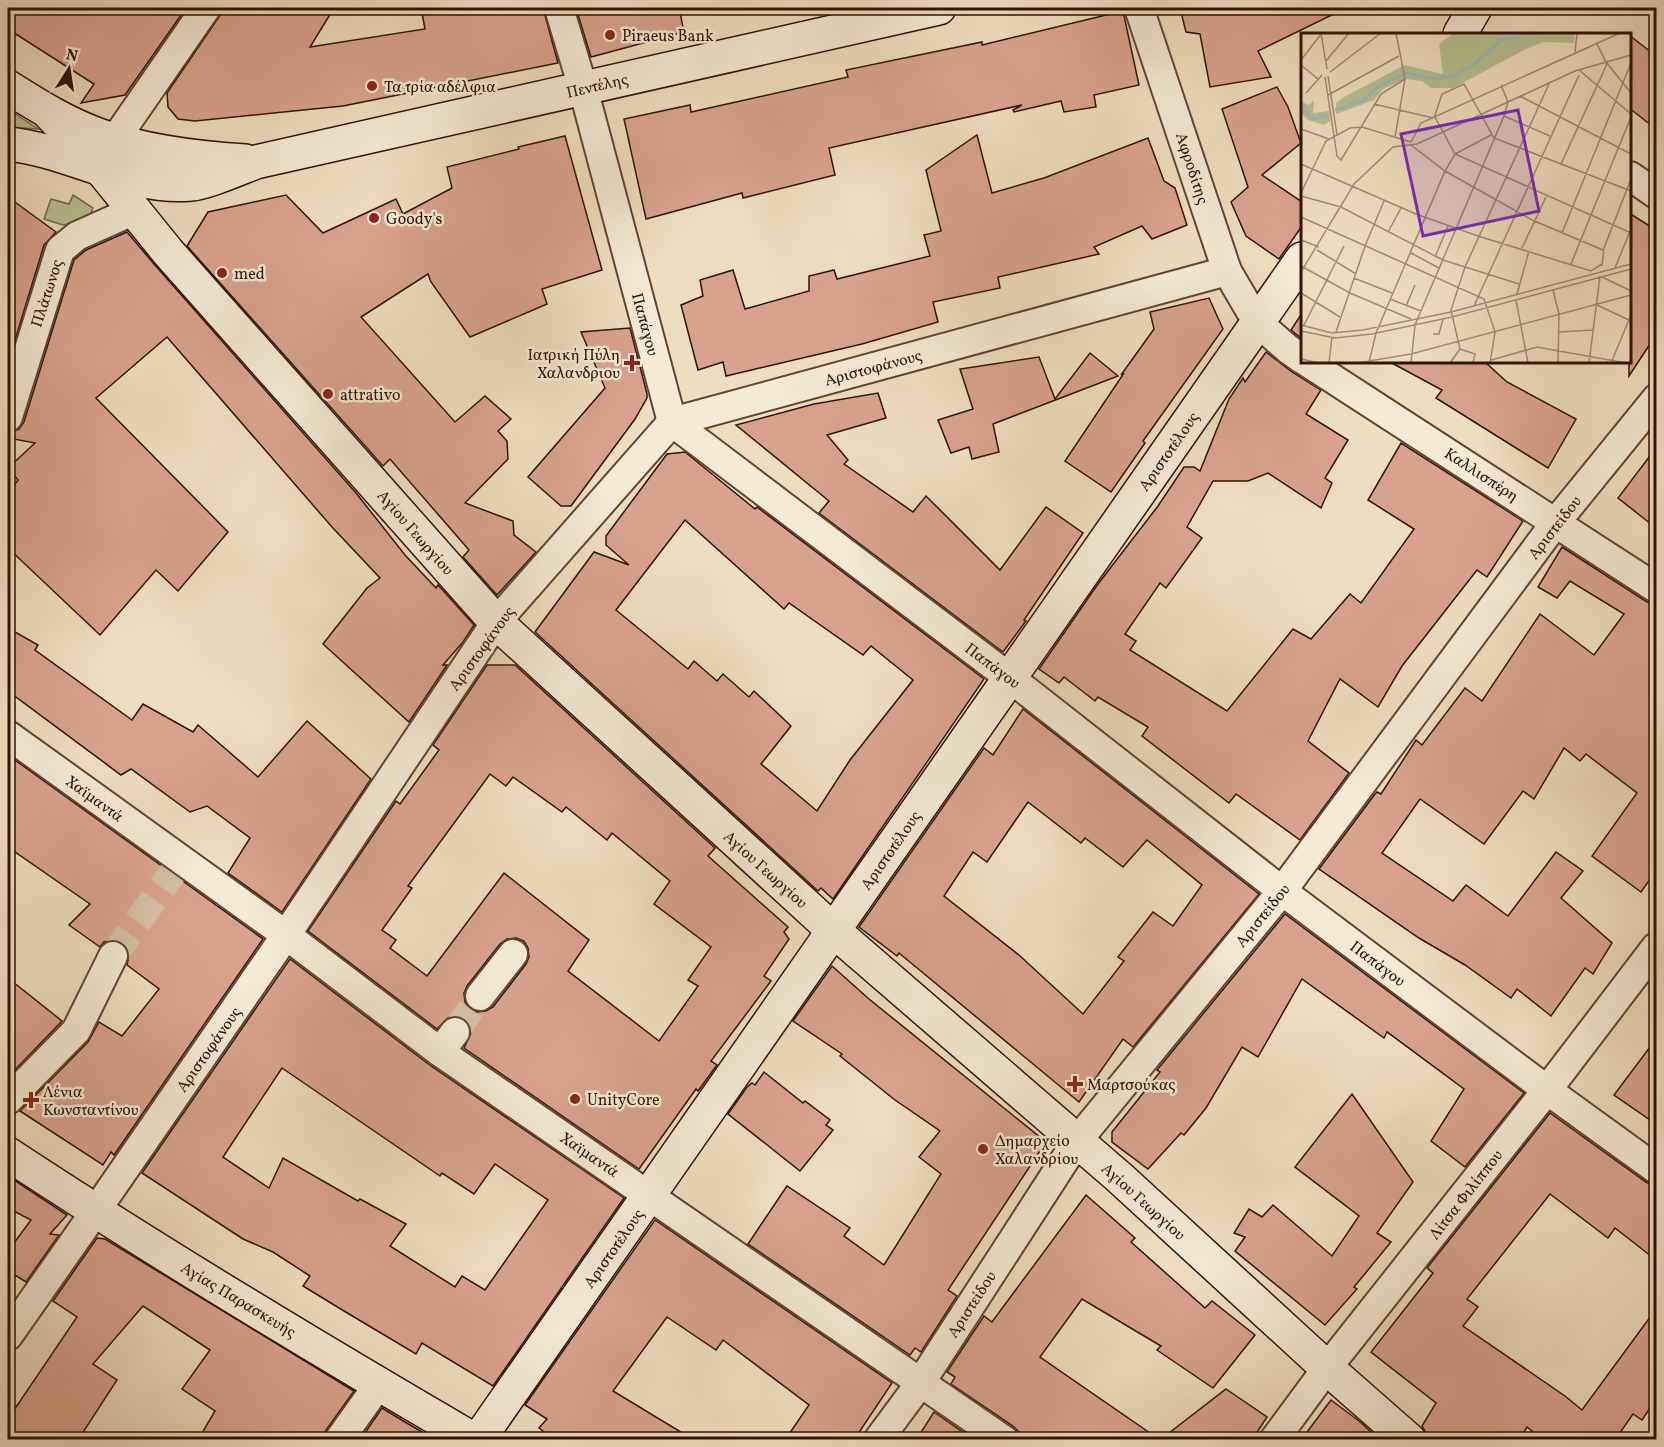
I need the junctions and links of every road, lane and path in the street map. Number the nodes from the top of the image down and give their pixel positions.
1 (206, 8) edge
2 (559, 8) edge
3 (939, 8) edge
4 (1139, 8) edge
5 (1475, 8) edge
6 (1461, 33) edge
7 (8, 87) edge
8 (584, 88) junction
9 (8, 144) edge
10 (107, 154) junction
11 (256, 162) junction
12 (1631, 177) edge
13 (192, 184) junction
14 (1656, 195) edge
15 (135, 210) junction
16 (168, 252) junction
17 (1301, 260) edge
18 (1227, 271) junction
19 (1257, 322) junction
20 (1301, 358) edge
21 (1308, 363) edge
22 (1656, 399) edge
23 (8, 417) edge
24 (672, 422) junction
25 (1556, 522) junction
26 (1656, 588) edge
27 (495, 622) junction
28 (1010, 678) junction
29 (8, 735) edge
30 (1282, 891) junction
31 (834, 931) junction
32 (286, 935) junction
33 (1656, 947) edge
34 (513, 954) dead end
35 (113, 956) tunnel mouth
36 (480, 996) tunnel mouth
37 (1547, 1090) junction
38 (8, 1100) edge
39 (1077, 1141) junction
40 (8, 1154) edge
41 (1656, 1168) edge
42 (650, 1195) junction
43 (95, 1212) junction
44 (8, 1336) edge
45 (1327, 1368) junction
46 (921, 1382) junction
47 (379, 1384) junction
48 (339, 1440) edge
49 (476, 1440) edge
50 (878, 1440) edge
51 (1005, 1440) edge
52 (1274, 1440) edge
53 (1408, 1440) edge

1 - 10 street
2 - 8 street, Παπάγου
3 - 8 street, Πεντέλης
4 - 18 street, Αφροδίτης
5 - 6 street
7 - 10 street, Αγίου Γεωργίου
8 - 11 street, Πεντέλης
8 - 24 street, Παπάγου
9 - 10 street
10 - 11 street
10 - 13 street
10 - 15 street, Αγίου Γεωργίου
11 - 13 street
12 - 14 street
13 - 16 street, Αγίου Γεωργίου
15 - 16 street, Αγίου Γεωργίου
15 - 23 street, Πλάτωνος
16 - 27 street, Αγίου Γεωργίου
17 - 19 street, Αριστοτέλους
18 - 19 street, Αφροδίτης
18 - 24 street, Αριστοφάνους
19 - 20 street
19 - 28 street, Αριστοτέλους
21 - 25 street, Καλλισπέρη
22 - 25 street, Αριστείδου
24 - 27 street, Αριστοφάνους
24 - 28 street, Παπάγου
25 - 26 street, Καλλισπέρη
25 - 30 street, Αριστείδου
27 - 31 street, Αγίου Γεωργίου
27 - 32 street, Αριστοφάνους
28 - 30 street, Παπάγου
28 - 31 street, Αριστοτέλους
29 - 32 street, Χαϊμαντά
30 - 37 street, Παπάγου
30 - 39 street, Αριστείδου
31 - 39 street, Αγίου Γεωργίου
31 - 42 street, Αριστοτέλους
32 - 42 street, Χαϊμαντά
32 - 43 street, Αριστοφάνους
33 - 37 street, Λίτσα Φιλίππου
34 - 36 street
35 - 38 street
37 - 41 street, Παπάγου
37 - 45 street, Λίτσα Φιλίππου
39 - 45 street, Αγίου Γεωργίου
39 - 46 street, Αριστείδου
40 - 43 street, Αγίας Παρασκευής
42 - 46 street, Χαϊμαντά
42 - 49 street, Αριστοτέλους
43 - 44 street, Αριστοφάνους
43 - 47 street, Αγίας Παρασκευής
45 - 52 street, Λίτσα Φιλίππου
45 - 53 street, Αγίου Γεωργίου
46 - 50 street, Αριστείδου
46 - 51 street, Χαϊμαντά
47 - 48 street
47 - 49 street, Αγίας Παρασκευής

